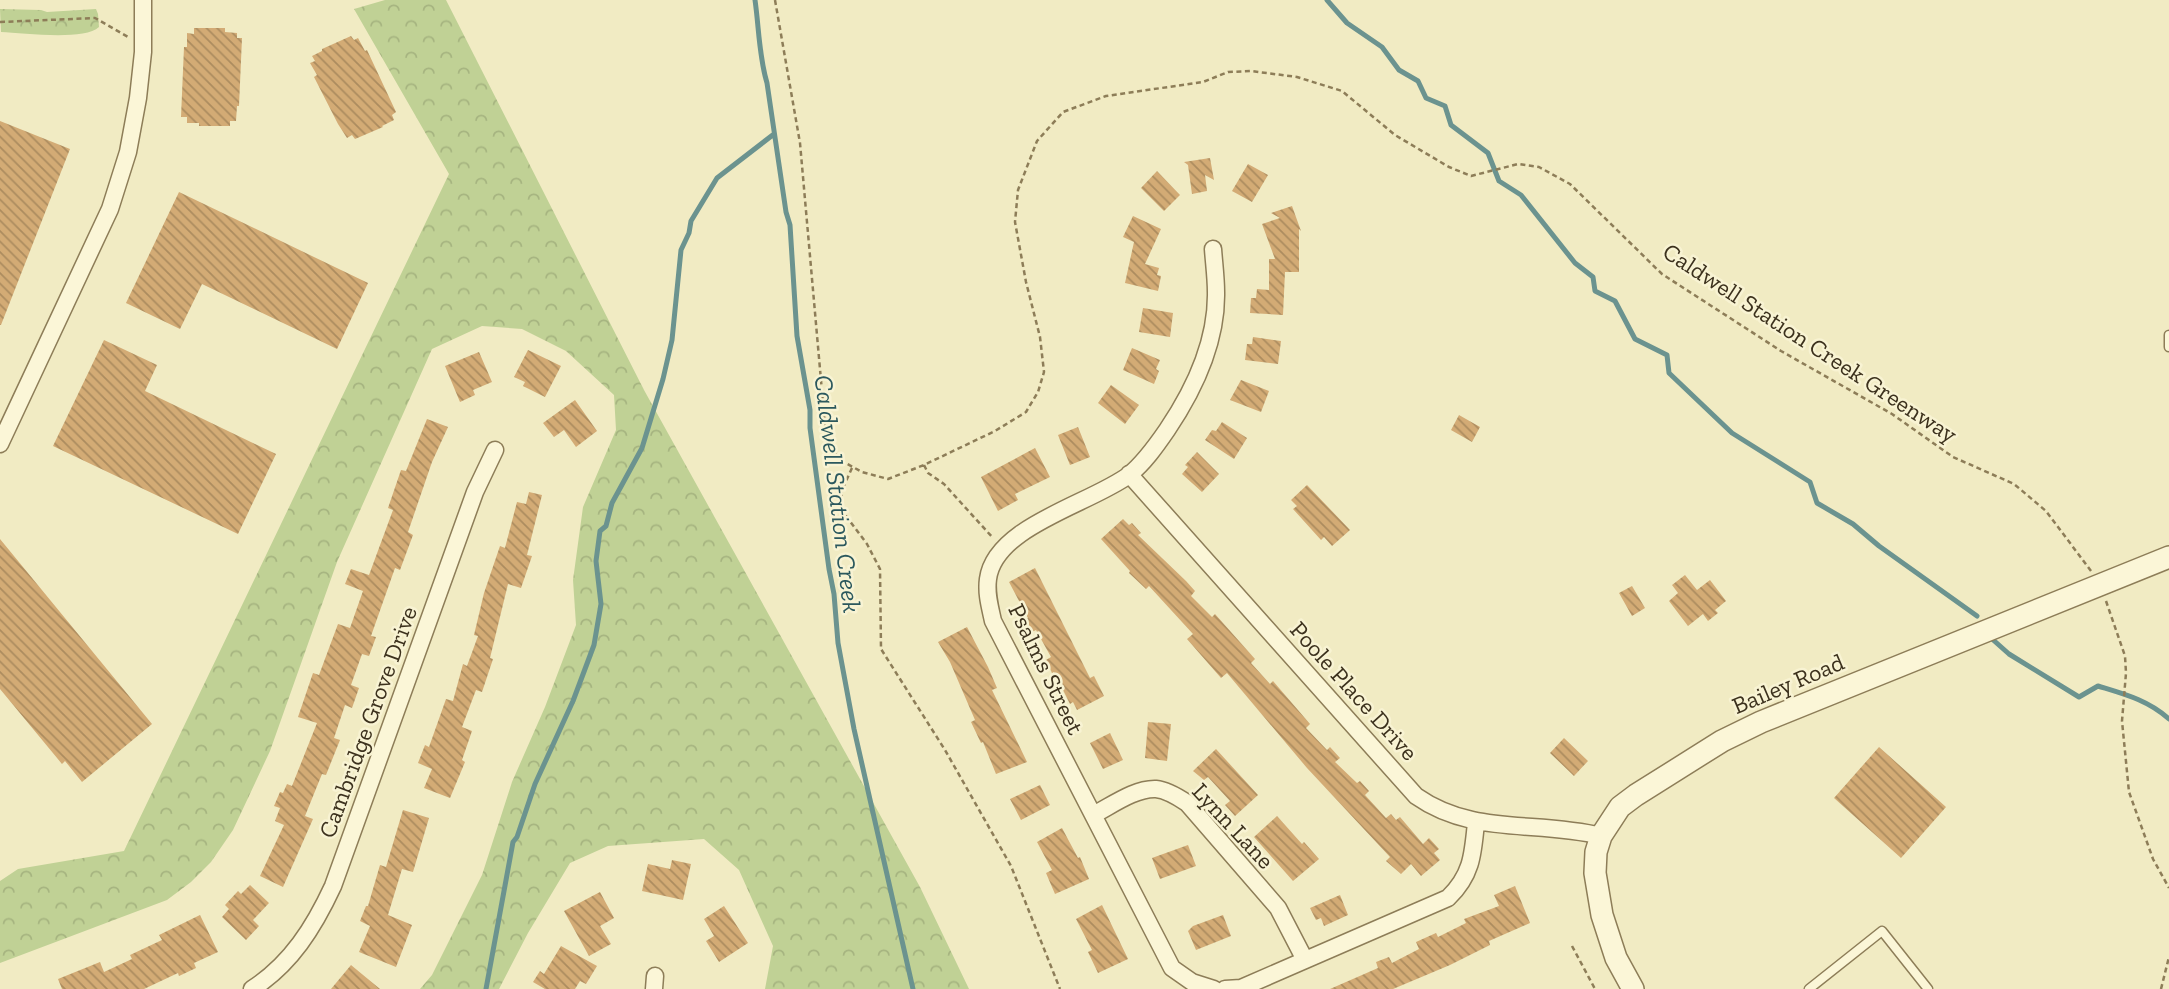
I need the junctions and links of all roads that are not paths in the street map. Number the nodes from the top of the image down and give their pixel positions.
1 (143, 0) edge
2 (1213, 249) dead end
3 (2169, 335) edge
4 (2169, 347) edge
5 (0, 444) edge
6 (495, 450) dead end
7 (1129, 474) junction
8 (2169, 557) edge
9 (1093, 815) junction
10 (1476, 822) junction
11 (1601, 836) junction
12 (1305, 960) junction
13 (252, 989) edge
14 (1214, 989) edge
15 (1224, 989) edge
16 (1633, 989) edge
17 (1810, 989) edge
18 (1928, 989) edge

1 - 5 street
2 - 7 street, Psalms Street
3 - 4 lane
6 - 13 street, Cambridge Grove Drive
7 - 9 street, Psalms Street
7 - 10 street, Poole Place Drive
8 - 11 street, Bailey Road
9 - 12 street, Lynn Lane
9 - 14 street, Psalms Street
10 - 11 street, Poole Place Drive
10 - 12 street
11 - 16 street, Bailey Road
12 - 15 street
17 - 18 lane

